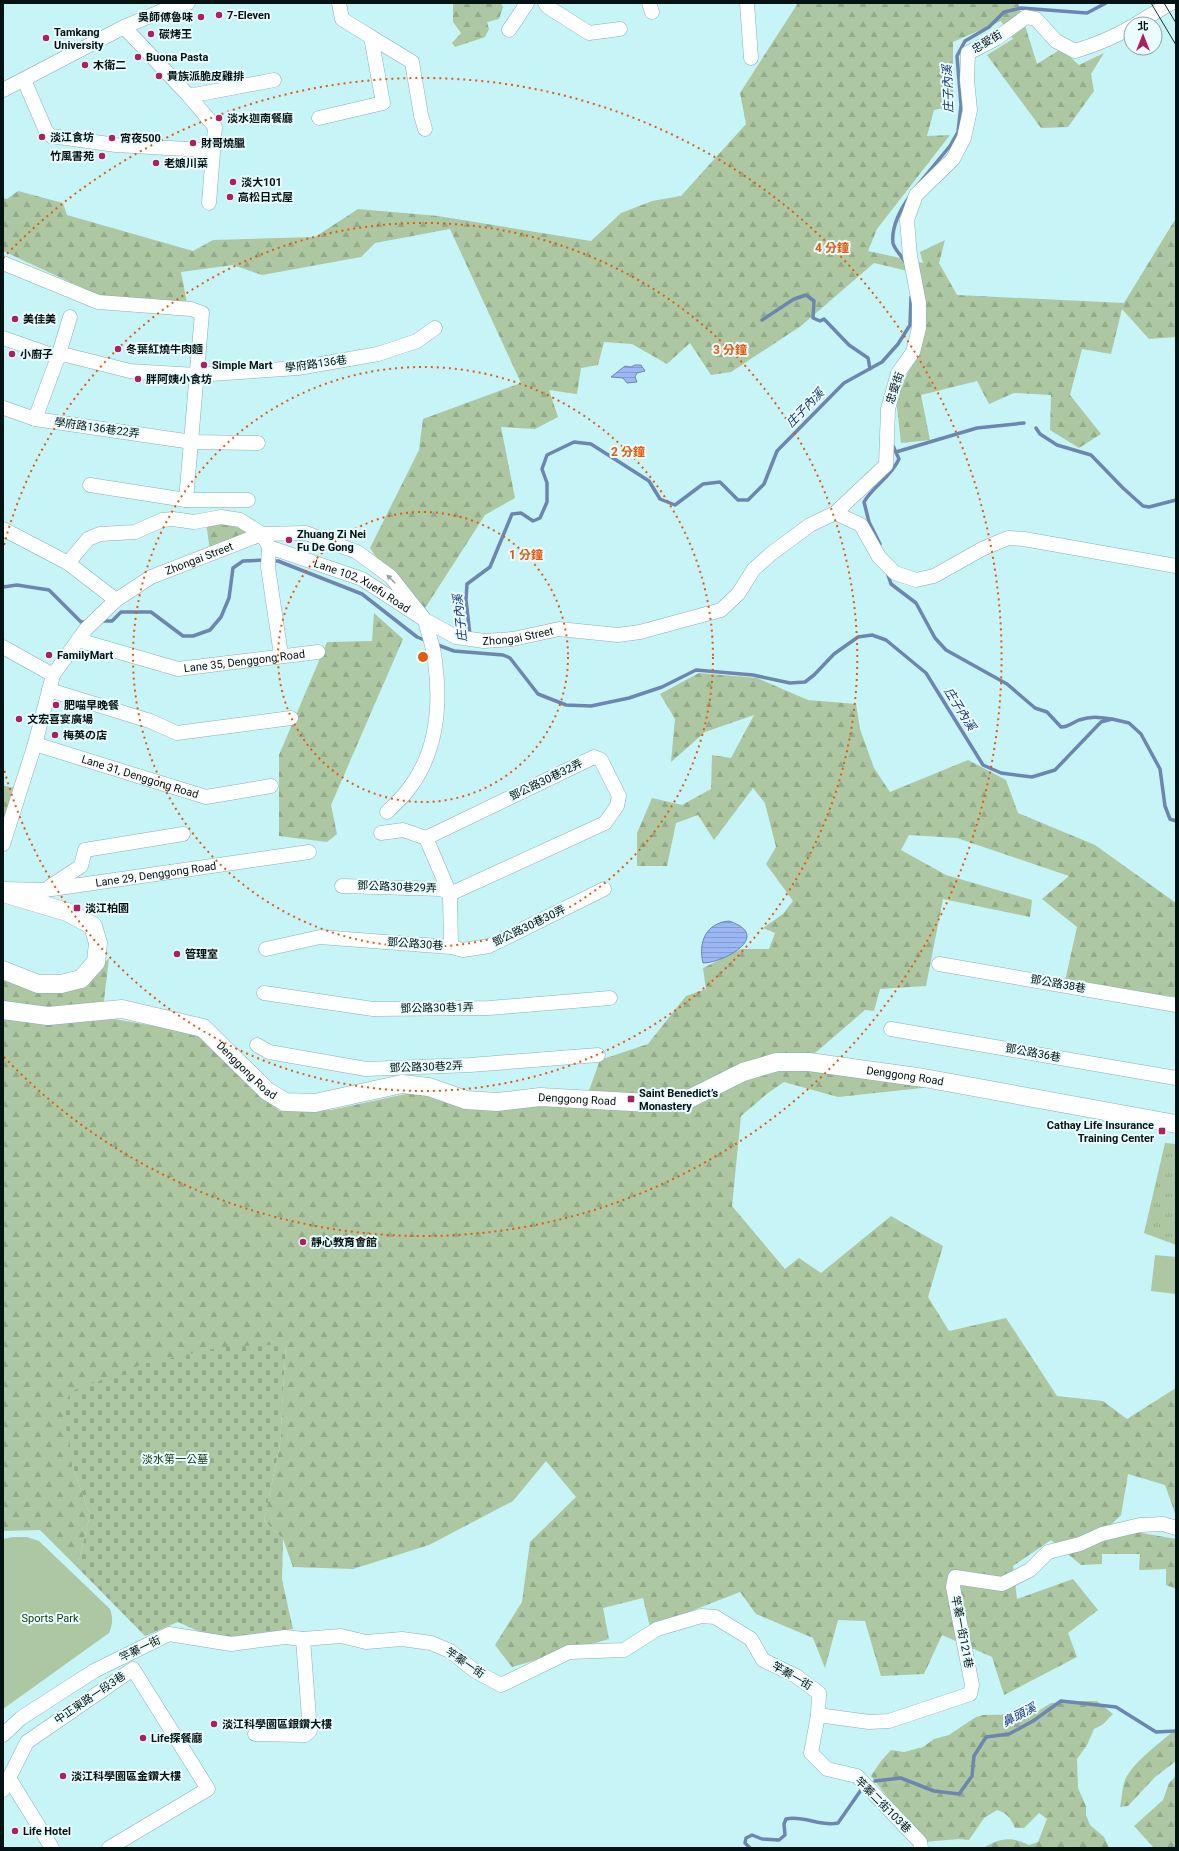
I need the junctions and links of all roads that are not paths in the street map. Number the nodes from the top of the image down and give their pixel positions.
1 (188, 3) edge
2 (339, 3) edge
3 (527, 3) edge
4 (545, 3) edge
5 (747, 3) edge
6 (1171, 3) edge
7 (1149, 16) edge
8 (124, 27) junction
9 (620, 29) dead end
10 (509, 30) dead end
11 (1123, 32) edge
12 (371, 37) junction
13 (751, 58) dead end
14 (24, 80) junction
15 (274, 80) dead end
16 (3, 90) edge
17 (189, 96) junction
18 (319, 118) dead end
19 (425, 129) dead end
20 (213, 144) junction
21 (209, 203) dead end
22 (3, 262) edge
23 (70, 317) dead end
24 (435, 328) dead end
25 (3, 338) edge
26 (58, 357) junction
27 (196, 375) junction
28 (4, 408) edge
29 (35, 419) junction
30 (192, 442) junction
31 (258, 443) dead end
32 (90, 485) dead end
33 (186, 500) junction
34 (248, 500) dead end
35 (836, 513) junction
36 (3, 529) edge
37 (262, 534) junction
38 (269, 547) junction
39 (68, 563) junction
40 (1176, 566) edge
41 (116, 600) junction
42 (425, 620) junction
43 (78, 640) junction
44 (3, 647) edge
45 (318, 652) dead end
46 (281, 655) junction
47 (53, 675) junction
48 (49, 690) junction
49 (291, 718) dead end
50 (35, 744) junction
51 (271, 786) dead end
52 (387, 812) dead end
53 (381, 833) dead end
54 (183, 834) dead end
55 (426, 838) junction
56 (3, 844) edge
57 (309, 852) dead end
58 (342, 886) dead end
59 (3, 889) edge
60 (604, 889) dead end
61 (45, 890) junction
62 (3, 894) edge
63 (450, 894) junction
64 (451, 947) junction
65 (266, 949) dead end
66 (939, 964) dead end
67 (3, 970) edge
68 (264, 993) dead end
69 (610, 998) dead end
70 (1176, 1005) edge
71 (3, 1010) edge
72 (891, 1029) dead end
73 (257, 1045) dead end
74 (598, 1055) dead end
75 (1176, 1078) edge
76 (1176, 1124) edge
77 (1176, 1528) edge
78 (303, 1639) junction
79 (818, 1715) junction
80 (255, 1734) dead end
81 (3, 1735) edge
82 (6, 1784) edge
83 (52, 1848) edge
84 (109, 1848) edge
85 (921, 1848) edge

1 - 8 street
2 - 12 street
3 - 10 street
4 - 9 street
5 - 13 street
6 - 7 street
8 - 14 street
8 - 17 street
11 - 35 street, 忠愛街
12 - 18 street
12 - 19 street
14 - 16 street
14 - 20 street
15 - 17 street
17 - 20 street
20 - 21 street
22 - 27 street
23 - 26 street
24 - 27 street, 學府路136巷
25 - 26 street, 學府路136巷
26 - 27 street, 學府路136巷
26 - 29 street
27 - 30 street
28 - 29 street, 學府路136巷22弄
29 - 30 street, 學府路136巷22弄
30 - 31 street, 學府路136巷22弄
30 - 33 street
32 - 33 street
33 - 34 street
35 - 40 street
35 - 42 street, Zhongai Street
36 - 39 street
37 - 38 street
37 - 39 street
37 - 41 street, Zhongai Street
42 -> 37 street, Zhongai Street
38 - 42 street, Lane 102, Xuefu Road
38 - 46 street
39 - 41 street
41 - 43 street, Zhongai Street
42 - 52 street
43 - 46 street, Lane 35, Denggong Road
43 - 47 street, Zhongai Street
44 - 47 street
45 - 46 street, Lane 35, Denggong Road
47 - 48 street
48 - 49 street
48 - 50 street
50 - 51 street, Lane 31, Denggong Road
50 - 56 street
53 - 55 street
54 - 61 street
55 - 63 street, 鄧公路30巷
55 - 63 street, 鄧公路30巷32弄
57 - 61 street, Lane 29, Denggong Road
58 - 63 street, 鄧公路30巷29弄
59 - 61 street, Lane 29, Denggong Road
60 - 64 street, 鄧公路30巷30弄
62 - 67 street
63 - 64 street, 鄧公路30巷
64 - 65 street, 鄧公路30巷
66 - 70 street, 鄧公路38巷
68 - 69 street, 鄧公路30巷1弄
71 - 76 street, Denggong Road
72 - 75 street, 鄧公路36巷
73 - 74 street, 鄧公路30巷2弄
77 - 79 street, 竿蓁一街121巷
78 - 79 street, 竿蓁一街
78 - 80 street
78 - 81 street, 竿蓁一街
79 - 85 street, 竿蓁二街103巷
82 - 83 street, 中正東路一段3巷
82 - 84 street, 中正東路一段3巷

